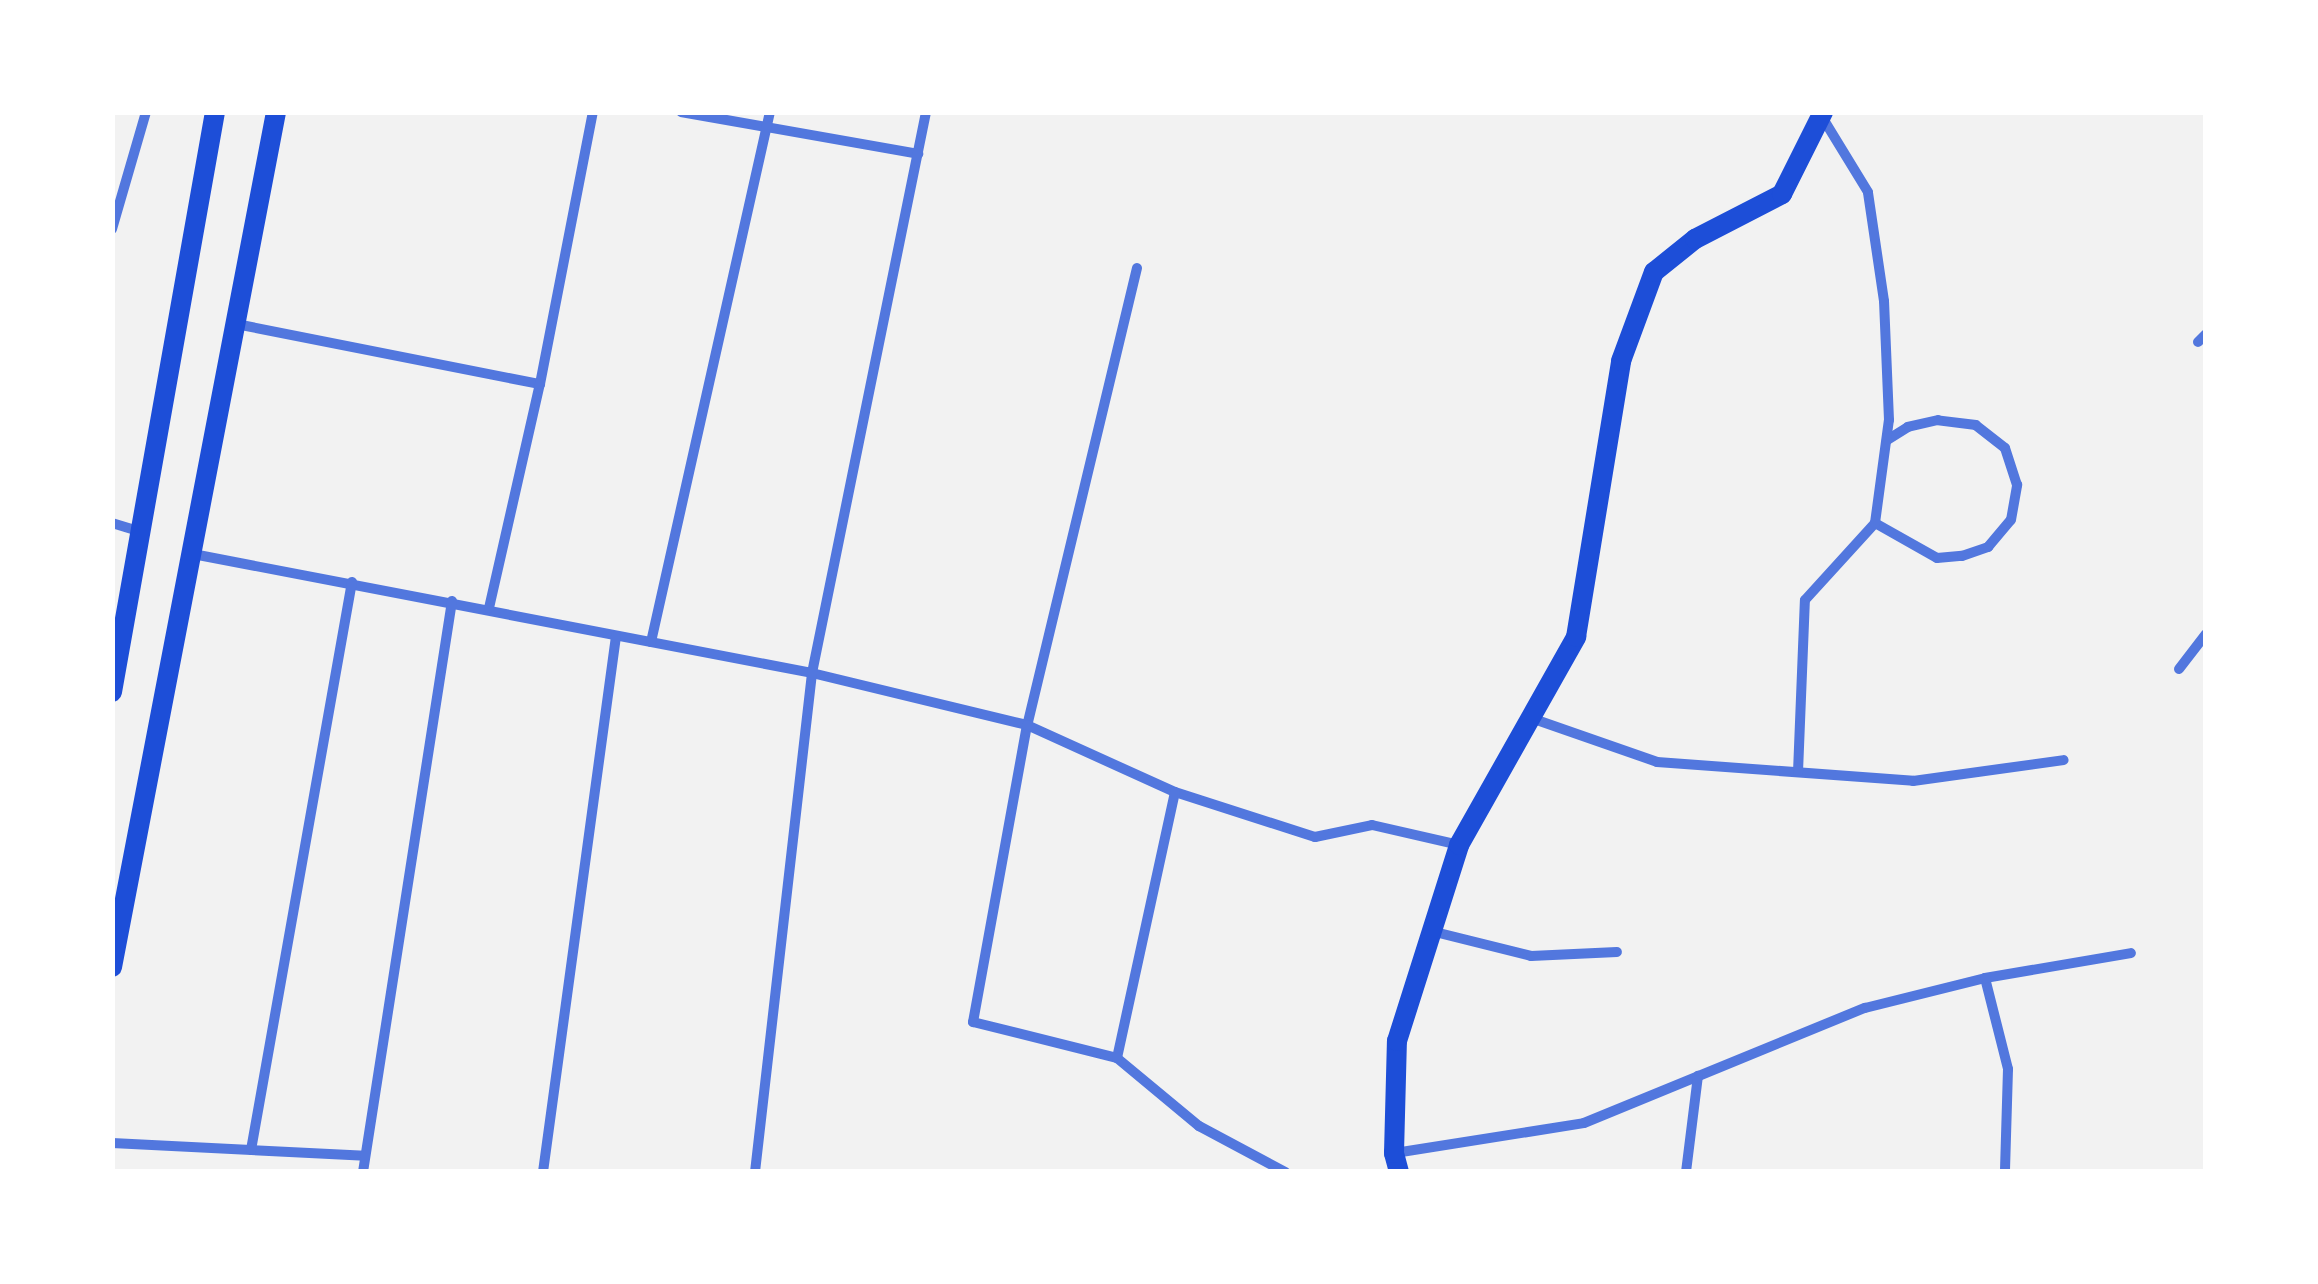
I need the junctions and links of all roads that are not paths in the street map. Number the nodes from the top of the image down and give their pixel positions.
1 (146, 112) edge
2 (215, 112) edge
3 (276, 112) edge
4 (593, 112) edge
5 (681, 112) edge
6 (770, 112) edge
7 (926, 112) edge
8 (1822, 114) edge
9 (768, 128) junction
10 (918, 154) junction
11 (112, 229) edge
12 (1136, 268) dead end
13 (236, 324) junction
14 (540, 384) junction
15 (1887, 440) junction
16 (112, 522) edge
17 (1876, 522) junction
18 (142, 532) junction
19 (193, 554) junction
20 (352, 582) junction
21 (452, 601) junction
22 (489, 608) junction
23 (2206, 634) edge
24 (616, 636) junction
25 (651, 642) junction
26 (2178, 669) dead end
27 (812, 674) junction
28 (112, 692) edge
29 (1530, 718) junction
30 (1027, 725) junction
31 (2064, 760) dead end
32 (1798, 772) junction
33 (1175, 792) junction
34 (1459, 845) junction
35 (1431, 931) junction
36 (1616, 952) dead end
37 (2131, 953) dead end
38 (112, 968) edge
39 (1985, 978) junction
40 (1117, 1058) junction
41 (1698, 1076) junction
42 (112, 1143) edge
43 (251, 1150) junction
44 (365, 1156) junction
45 (1397, 1162) edge
46 (363, 1172) edge
47 (542, 1172) edge
48 (755, 1172) edge
49 (1284, 1172) edge
50 (1686, 1172) edge
51 (2005, 1172) edge

1 - 11 street
2 - 18 main road
3 - 13 main road
4 - 14 street
5 - 9 street
6 - 9 street
7 - 10 street
8 - 15 street
8 - 29 main road
9 - 10 street
9 - 25 street
10 - 27 street
12 - 30 street
13 - 14 street
13 - 19 main road
14 - 22 street
15 - 17 street
15 - 17 street
16 - 18 street
17 - 32 street
18 - 28 main road
19 - 20 street
19 - 38 main road
20 - 21 street
20 - 43 street
21 - 22 street
21 - 44 street
22 - 24 street
23 - 26 street
24 - 25 street
24 - 47 street
25 - 27 street
27 - 30 street
27 - 48 street
29 - 32 street
29 - 34 main road
30 - 33 street
30 - 40 street
31 - 32 street
33 - 34 street
33 - 40 street
34 - 35 main road
35 - 36 street
35 - 45 main road
37 - 39 street
39 - 41 street
39 - 51 street
40 - 49 street
41 - 45 street
41 - 50 street
42 - 43 street
43 - 44 street
44 - 46 street

